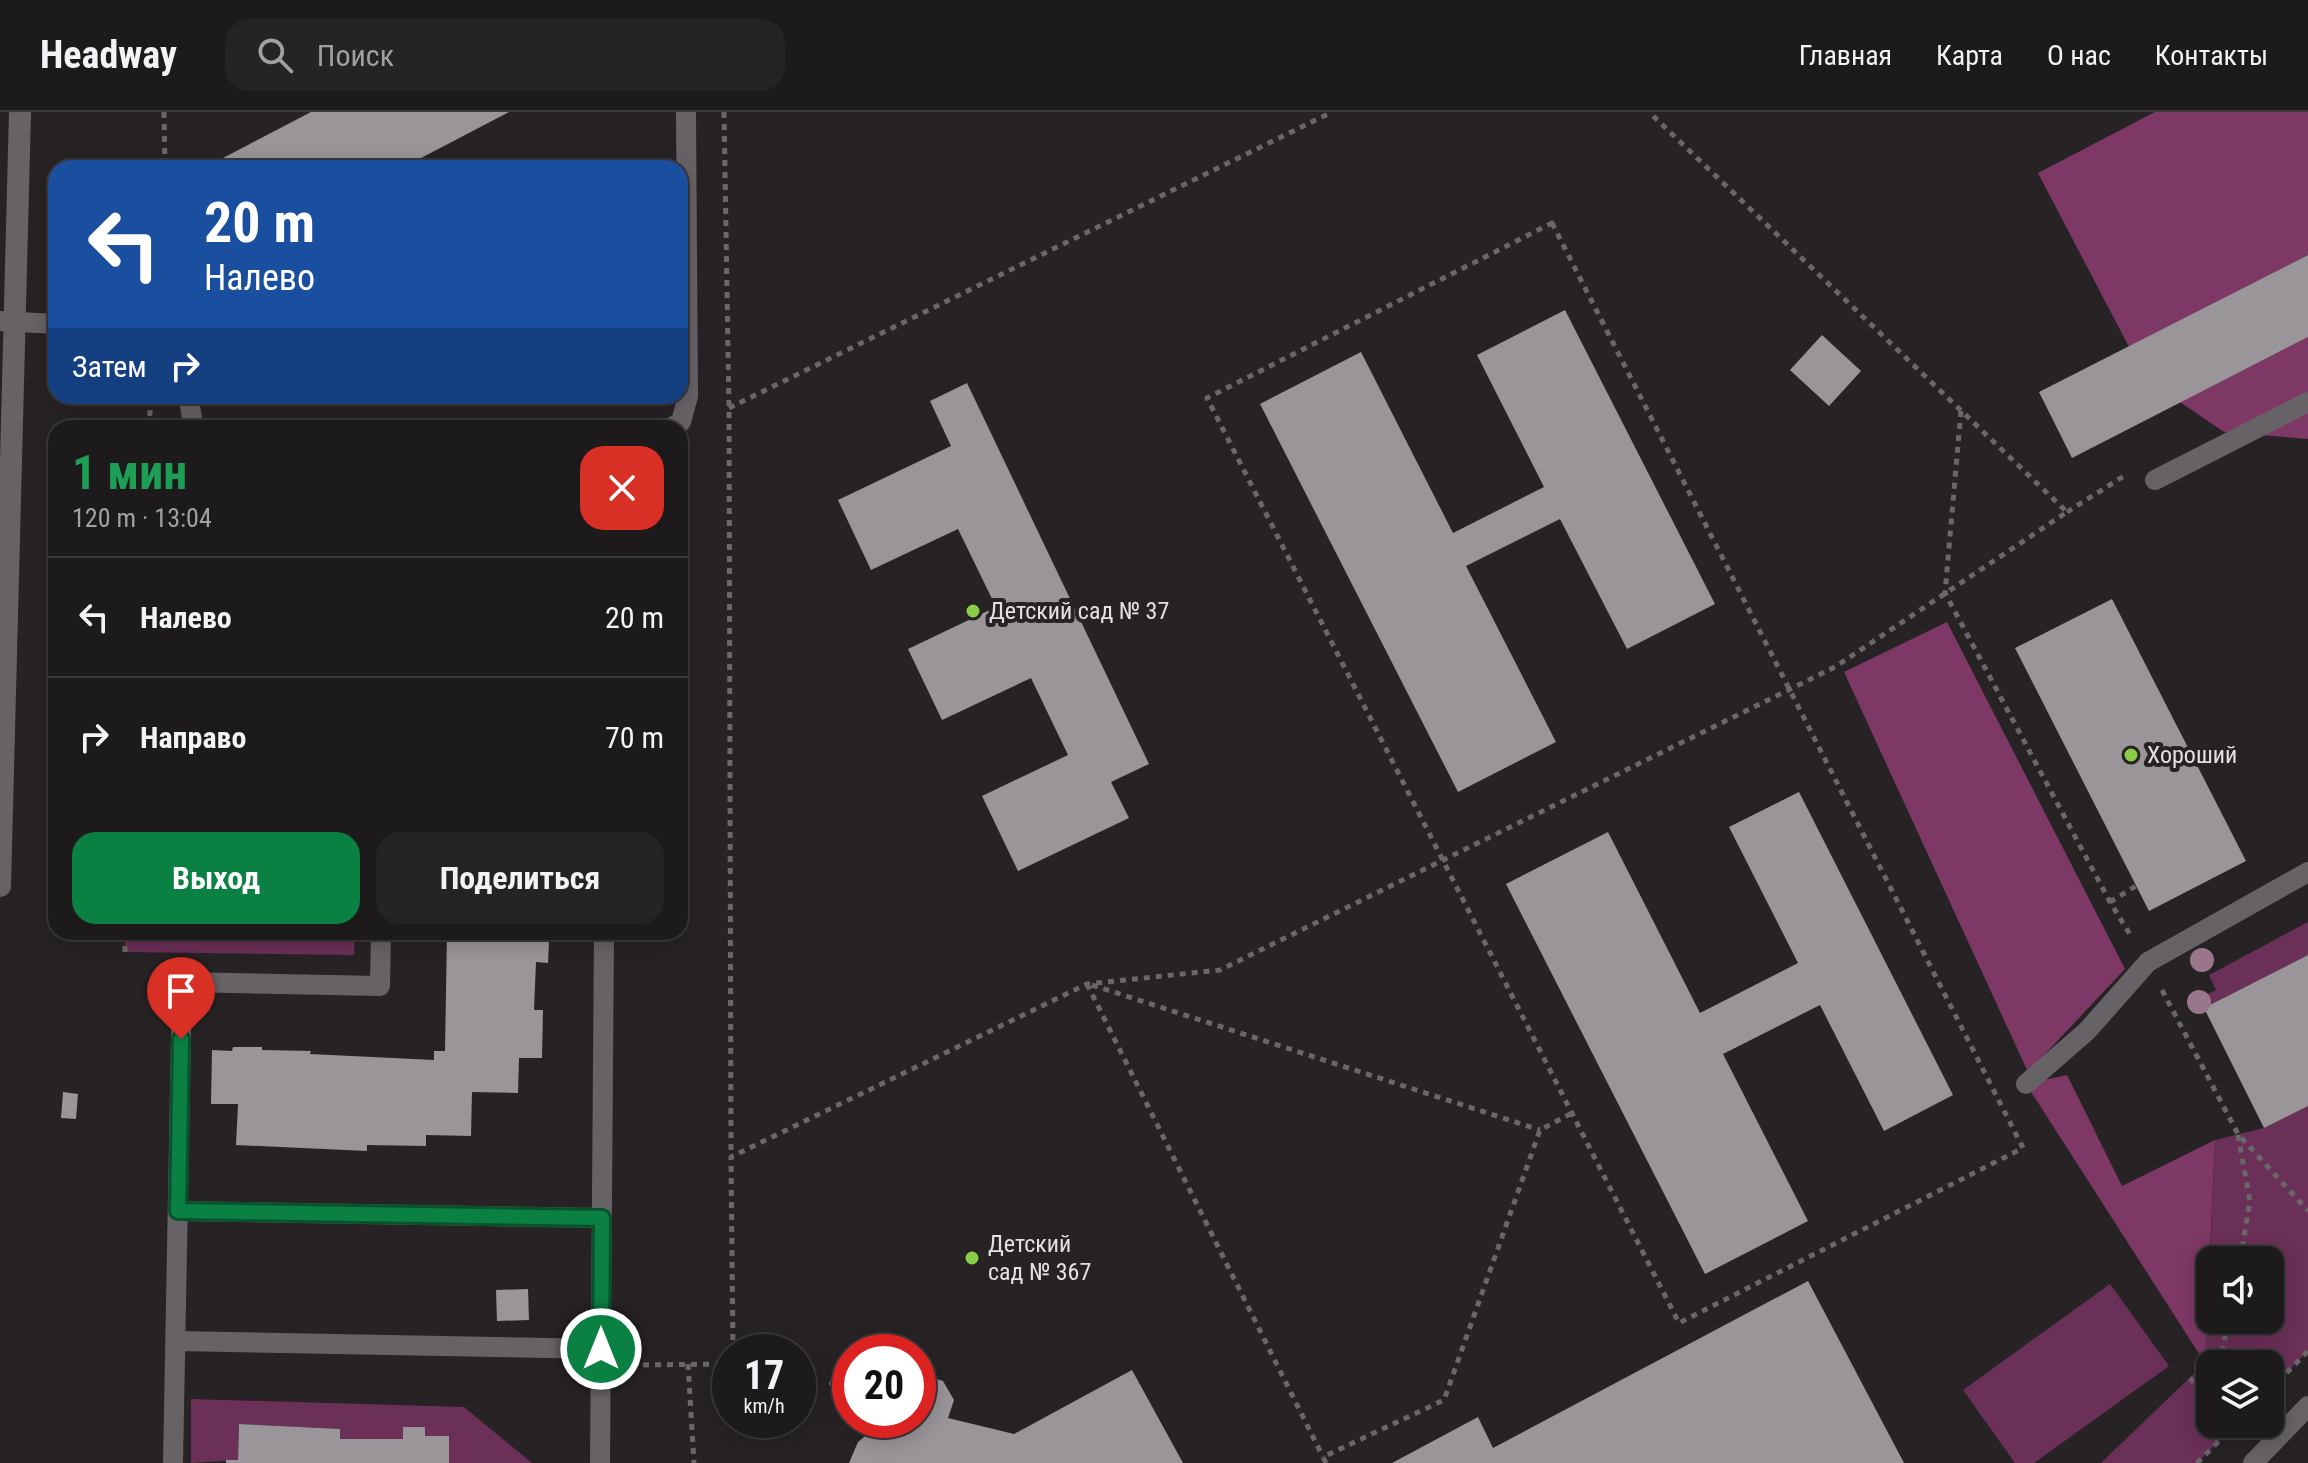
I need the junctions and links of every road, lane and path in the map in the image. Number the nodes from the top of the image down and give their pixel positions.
1 (20, 112) edge
2 (164, 112) edge
3 (686, 112) edge
4 (724, 112) edge
5 (1332, 112) edge
6 (1649, 112) edge
7 (165, 160) edge
8 (686, 160) edge
9 (8, 321) edge
10 (48, 324) edge
11 (2308, 402) edge
12 (729, 408) junction
13 (1961, 411) junction
14 (2155, 480) joint
15 (2067, 512) junction
16 (1945, 593) junction
17 (1790, 689) junction
18 (1443, 860) junction
19 (2308, 872) edge
20 (0, 886) edge
21 (2136, 886) dead end
22 (2110, 902) junction
23 (125, 940) edge
24 (381, 940) edge
25 (604, 940) edge
26 (125, 952) dead end
27 (2148, 962) junction
28 (1087, 984) junction
29 (2026, 1084) dead end
30 (1572, 1113) junction
31 (1540, 1130) junction
32 (2238, 1134) junction
33 (731, 1157) junction
34 (178, 1211) junction
35 (2308, 1211) edge
36 (602, 1218) junction
37 (2242, 1246) edge
38 (733, 1334) edge
39 (176, 1341) junction
40 (2308, 1351) edge
41 (601, 1357) junction
42 (688, 1364) junction
43 (712, 1364) edge
44 (2284, 1376) edge
45 (2190, 1378) dead end
46 (2196, 1385) edge
47 (2308, 1406) edge
48 (2221, 1438) edge
49 (1325, 1460) edge
50 (173, 1463) edge
51 (600, 1463) edge
52 (694, 1463) edge
53 (2197, 1463) edge
54 (2253, 1463) edge

1 - 9 street
2 - 7 path
3 - 8 lane
4 - 12 path
5 - 12 path
6 - 13 path
9 - 10 lane
9 - 20 street
11 - 14 lane
12 - 33 path
13 - 15 path
13 - 16 path
14 - 15 path
15 - 16 path
16 - 17 path
16 - 22 path
17 - 18 path
17 - 18 path
17 - 30 path
18 - 28 path
18 - 30 path
19 - 27 lane
21 - 22 path
22 - 27 path
23 - 26 path
24 - 34 lane
25 - 36 lane
27 - 29 lane
27 - 32 path
28 - 31 path
28 - 33 path
28 - 49 path
30 - 31 path
31 - 49 path
32 - 35 path
32 - 37 path
33 - 38 path
34 - 36 lane
34 - 39 lane
36 - 41 lane
39 - 41 lane
39 - 50 lane
40 - 44 path
41 - 42 path
41 - 51 lane
42 - 43 path
42 - 52 path
45 - 46 path
47 - 54 lane
48 - 53 path

